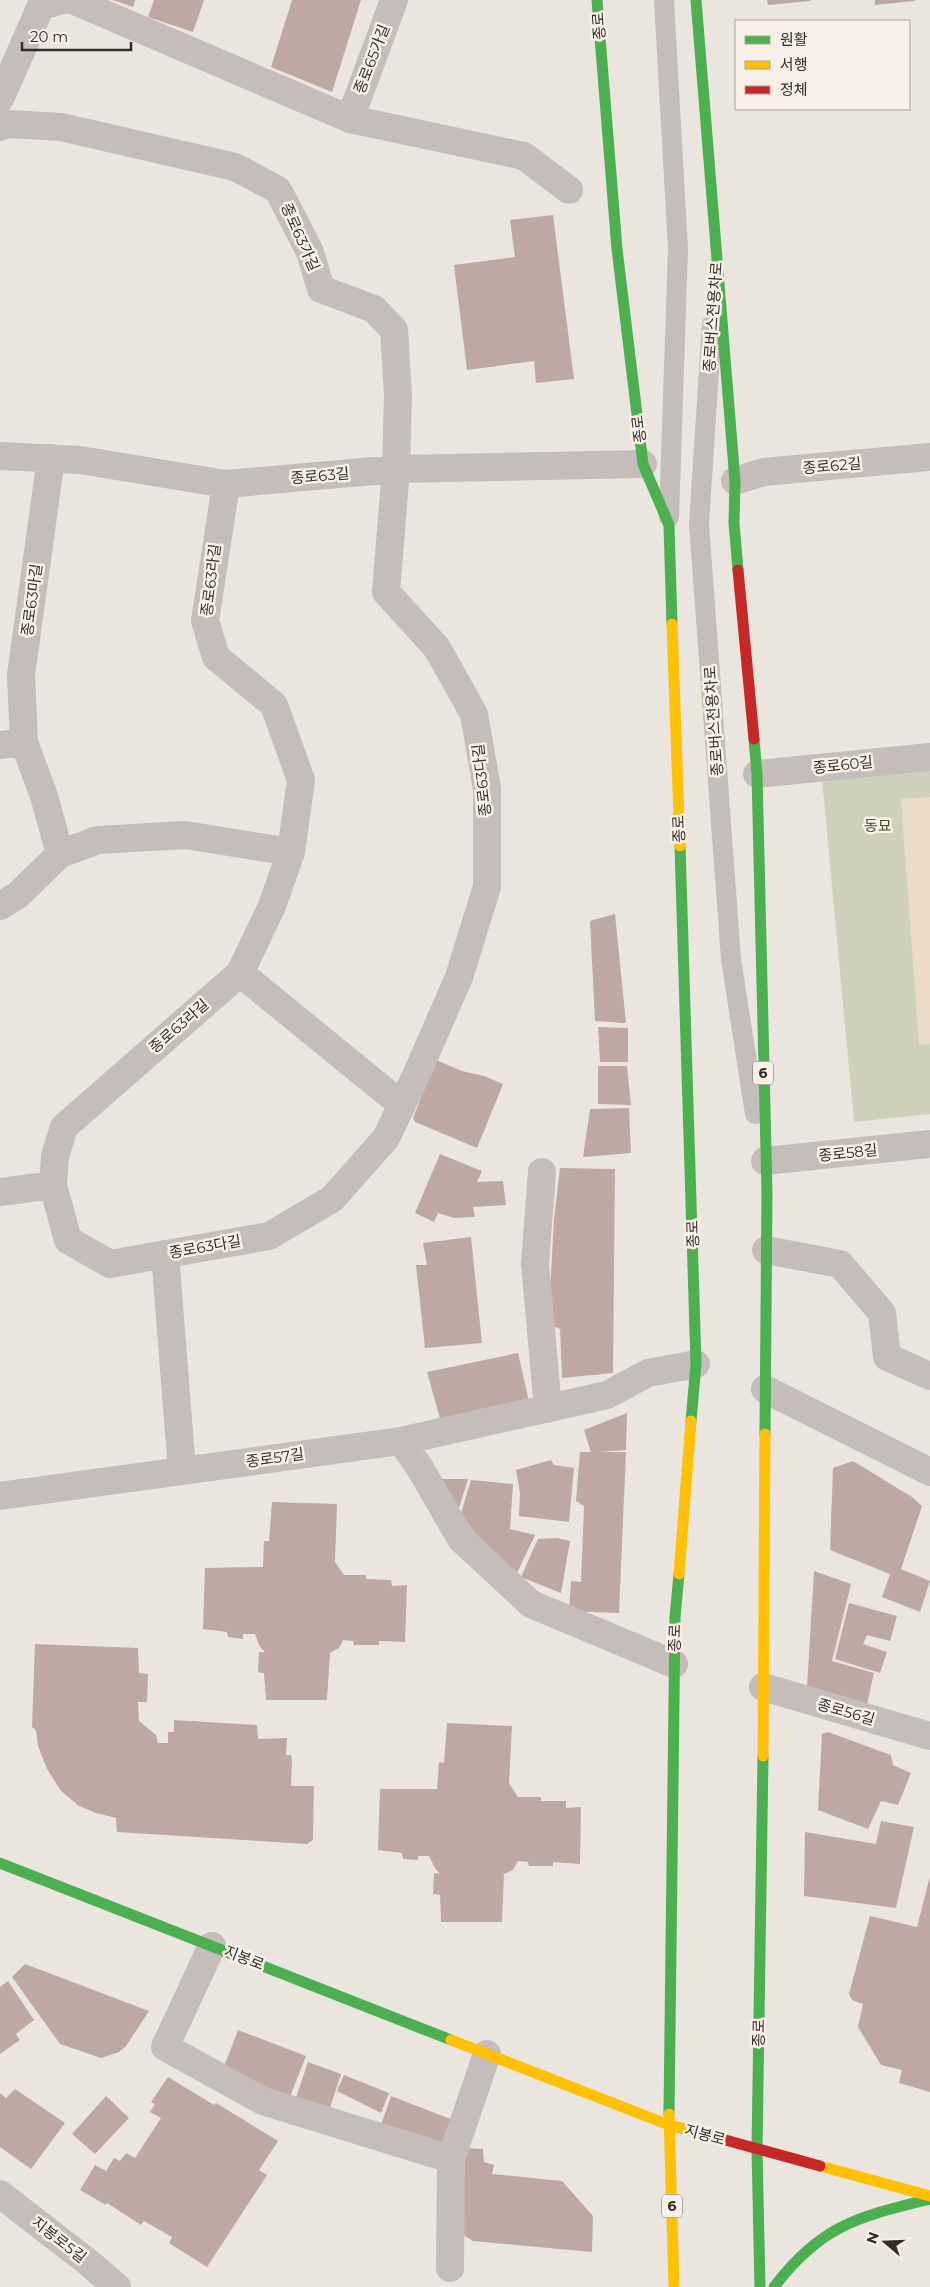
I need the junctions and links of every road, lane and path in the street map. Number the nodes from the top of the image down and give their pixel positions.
1 (64, 0) edge
2 (72, 0) edge
3 (394, 0) edge
4 (597, 0) edge
5 (664, 0) edge
6 (696, 0) edge
7 (0, 99) edge
8 (350, 118) junction
9 (0, 127) edge
10 (568, 190) dead end
11 (718, 247) junction
12 (0, 456) edge
13 (930, 457) edge
14 (51, 458) junction
15 (643, 464) junction
16 (396, 469) junction
17 (735, 481) junction
18 (226, 484) junction
19 (669, 525) junction
20 (12, 743) edge
21 (930, 757) edge
22 (757, 774) junction
23 (290, 852) junction
24 (60, 854) junction
25 (0, 906) edge
26 (240, 973) junction
27 (402, 1105) junction
28 (930, 1144) edge
29 (765, 1161) junction
30 (542, 1172) dead end
31 (53, 1185) junction
32 (0, 1192) edge
33 (767, 1192) junction
34 (766, 1250) junction
35 (165, 1254) junction
36 (696, 1364) junction
37 (930, 1376) edge
38 (765, 1389) junction
39 (548, 1409) junction
40 (401, 1441) junction
41 (182, 1471) junction
42 (930, 1472) edge
43 (0, 1496) edge
44 (674, 1664) junction
45 (763, 1687) junction
46 (930, 1736) edge
47 (0, 1863) edge
48 (212, 1946) junction
49 (488, 2054) junction
50 (670, 2125) junction
51 (757, 2149) junction
52 (451, 2159) junction
53 (930, 2198) edge
54 (1, 2199) edge
55 (450, 2268) dead end
56 (117, 2287) edge
57 (674, 2287) edge
58 (760, 2287) edge
59 (774, 2287) edge

1 - 7 street
2 - 8 street
3 - 8 street, 종로65가길
4 - 15 main road, 종로 / 6
5 - 19 lane
6 - 11 main road, 종로 / 6
8 - 10 street
9 - 16 street, 종로63가길
11 - 17 main road, 종로 / 6
11 - 33 lane, 종로버스전용차로
12 - 14 street, 종로63길
13 - 17 street, 종로62길
14 - 18 street, 종로63길
14 - 20 street, 종로63마길
15 - 16 street, 종로63길
15 - 19 main road, 종로 / 6
16 - 18 street, 종로63길
16 - 27 street, 종로63다길
17 - 22 main road, 종로 / 6
18 - 23 street, 종로63라길
19 - 36 main road, 종로 / 6
20 - 24 street, 종로63마길
21 - 22 street, 종로60길
22 - 29 main road, 종로 / 6
23 - 24 street
23 - 26 street, 종로63라길
24 - 25 street
26 - 27 street
26 - 31 street, 종로63라길
27 - 35 street, 종로63다길
28 - 29 street, 종로58길
29 - 33 main road, 종로 / 6
30 - 39 street
31 - 32 street
31 - 35 street, 종로63다길
33 - 34 main road, 종로 / 6
34 - 37 street
34 - 38 main road, 종로 / 6
35 - 41 street
36 - 39 street, 종로57길
36 - 44 main road, 종로 / 6
38 - 42 street
38 - 45 main road, 종로 / 6
39 - 40 street, 종로57길
40 - 41 street, 종로57길
40 - 44 street, 종로
41 - 43 street, 종로57길
44 - 50 main road, 종로 / 6
45 - 46 street, 종로56길
45 - 51 main road, 종로 / 6
47 - 48 main road, 지봉로
48 - 49 main road, 지봉로
48 - 52 street
49 - 50 main road, 지봉로
49 - 52 street
50 - 51 main road, 지봉로
50 - 57 main road, 종로 / 6
51 - 53 main road, 지봉로
51 - 58 main road, 종로 / 6
52 - 55 street
53 - 59 main road
54 - 56 street, 지봉로5길

